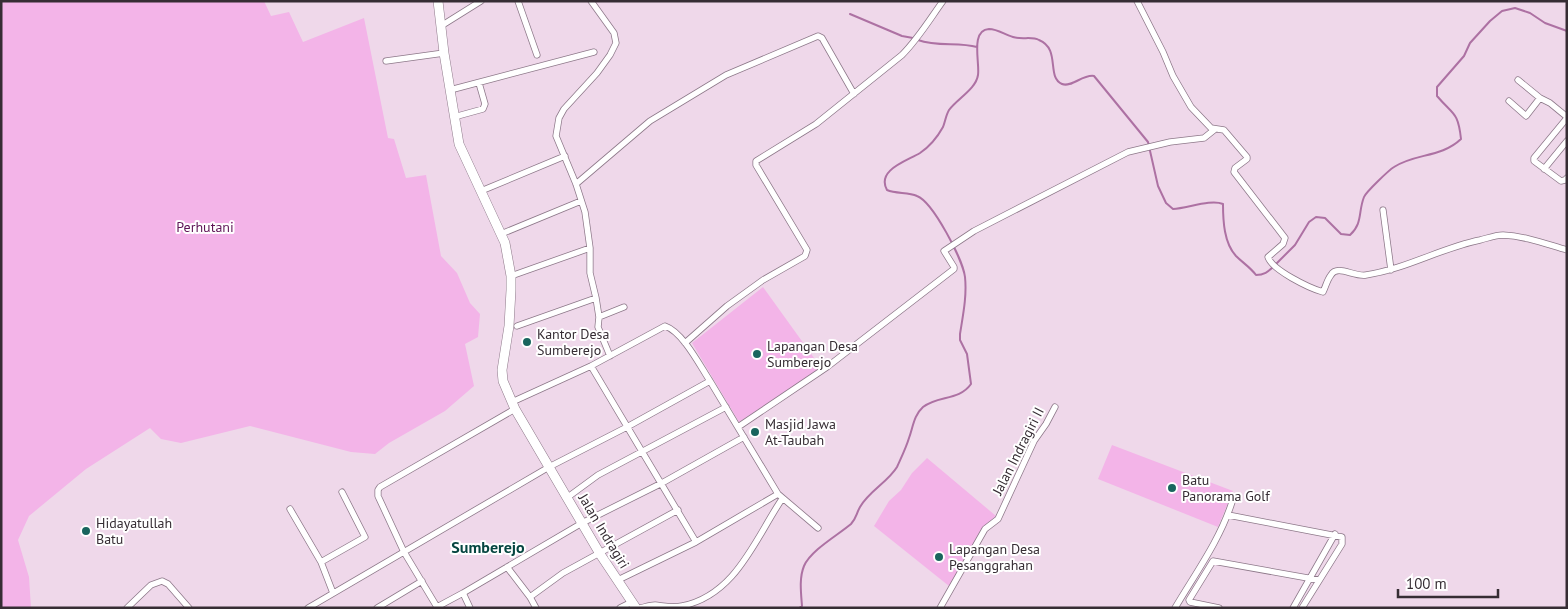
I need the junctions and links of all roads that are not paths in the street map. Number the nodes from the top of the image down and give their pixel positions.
1 (438, 1) edge
2 (481, 1) edge
3 (518, 1) edge
4 (591, 1) edge
5 (943, 1) edge
6 (1137, 1) edge
7 (441, 26) junction
8 (594, 52) dead end
9 (444, 53) junction
10 (537, 54) dead end
11 (386, 61) dead end
12 (1518, 80) dead end
13 (479, 83) junction
14 (450, 90) junction
15 (854, 94) junction
16 (1540, 98) junction
17 (1508, 101) dead end
18 (454, 117) junction
19 (1567, 117) edge
20 (1214, 130) junction
21 (1567, 141) edge
22 (565, 156) junction
23 (1544, 170) junction
24 (1567, 178) edge
25 (576, 184) junction
26 (481, 191) junction
27 (581, 201) junction
28 (1383, 210) dead end
29 (501, 234) junction
30 (590, 248) junction
31 (1567, 250) edge
32 (1390, 270) junction
33 (511, 276) junction
34 (596, 298) junction
35 (624, 307) dead end
36 (599, 317) junction
37 (517, 326) dead end
38 (685, 343) junction
39 (610, 356) junction
40 (591, 366) junction
41 (710, 381) junction
42 (513, 405) junction
43 (726, 407) junction
44 (1054, 407) dead end
45 (627, 427) junction
46 (738, 427) junction
47 (744, 437) junction
48 (642, 451) junction
49 (549, 467) junction
50 (662, 483) junction
51 (342, 492) dead end
52 (568, 497) junction
53 (780, 497) junction
54 (1232, 502) dead end
55 (290, 509) dead end
56 (678, 510) junction
57 (1228, 515) junction
58 (582, 523) junction
59 (818, 528) dead end
60 (1335, 534) junction
61 (696, 542) junction
62 (404, 552) junction
63 (600, 554) junction
64 (321, 562) junction
65 (507, 568) junction
66 (1310, 578) junction
67 (618, 580) junction
68 (1319, 580) junction
69 (422, 581) junction
70 (333, 593) junction
71 (463, 593) junction
72 (530, 597) junction
73 (636, 606) edge
74 (127, 608) edge
75 (189, 608) edge
76 (308, 608) edge
77 (377, 608) edge
78 (470, 608) edge
79 (536, 608) edge
80 (620, 608) edge
81 (940, 608) edge
82 (1175, 608) edge
83 (1219, 608) edge
84 (1293, 608) edge
85 (1302, 608) edge

1 - 7 street, Jalan Indragiri
2 - 7 street
3 - 10 street
4 - 22 street
5 - 15 street
6 - 20 street
7 - 9 street, Jalan Indragiri
8 - 13 street
9 - 11 street
9 - 14 street, Jalan Indragiri
12 - 16 street
13 - 14 street
13 - 18 street
14 - 18 street, Jalan Indragiri
15 - 25 street
15 - 38 street
16 - 17 street
16 - 19 street
18 - 26 street, Jalan Indragiri
19 - 23 street
20 - 32 street
20 - 46 street
21 - 23 street
22 - 25 street
22 - 26 street
23 - 24 street
25 - 27 street
26 - 29 street, Jalan Indragiri
27 - 29 street
27 - 30 street
28 - 32 street
29 - 33 street, Jalan Indragiri
30 - 33 street
30 - 34 street
31 - 32 street
33 - 42 street, Jalan Indragiri
34 - 36 street
34 - 37 street
35 - 36 street
36 - 39 street
38 - 39 street
38 - 41 street
39 - 40 street
40 - 42 street
40 - 45 street
41 - 43 street
41 - 45 street
42 - 49 street, Jalan Indragiri
42 - 62 street
43 - 46 street
43 - 48 street
44 - 81 street, Jalan Indragiri II
45 - 48 street
45 - 49 street
46 - 47 street
47 - 50 street
47 - 53 street
48 - 50 street
48 - 52 street
49 - 52 street, Jalan Indragiri
49 - 62 street
50 - 56 street
50 - 58 street
51 - 64 street
52 - 58 street, Jalan Indragiri
53 - 59 street
53 - 61 street
53 - 73 street
54 - 57 street
55 - 64 street
56 - 61 street
56 - 63 street
57 - 60 street
57 - 82 street
58 - 63 street, Jalan Indragiri
58 - 65 street
60 - 66 street
60 - 68 street
61 - 67 street
62 - 69 street
62 - 70 street
63 - 67 street, Jalan Indragiri
63 - 72 street
64 - 70 street
65 - 71 street
65 - 72 street
66 - 68 street
66 - 83 street
66 - 84 street
67 - 73 street, Jalan Indragiri
68 - 85 street
69 - 71 street
69 - 77 street
70 - 76 street
71 - 78 street
72 - 79 street
73 - 80 street
74 - 75 street

